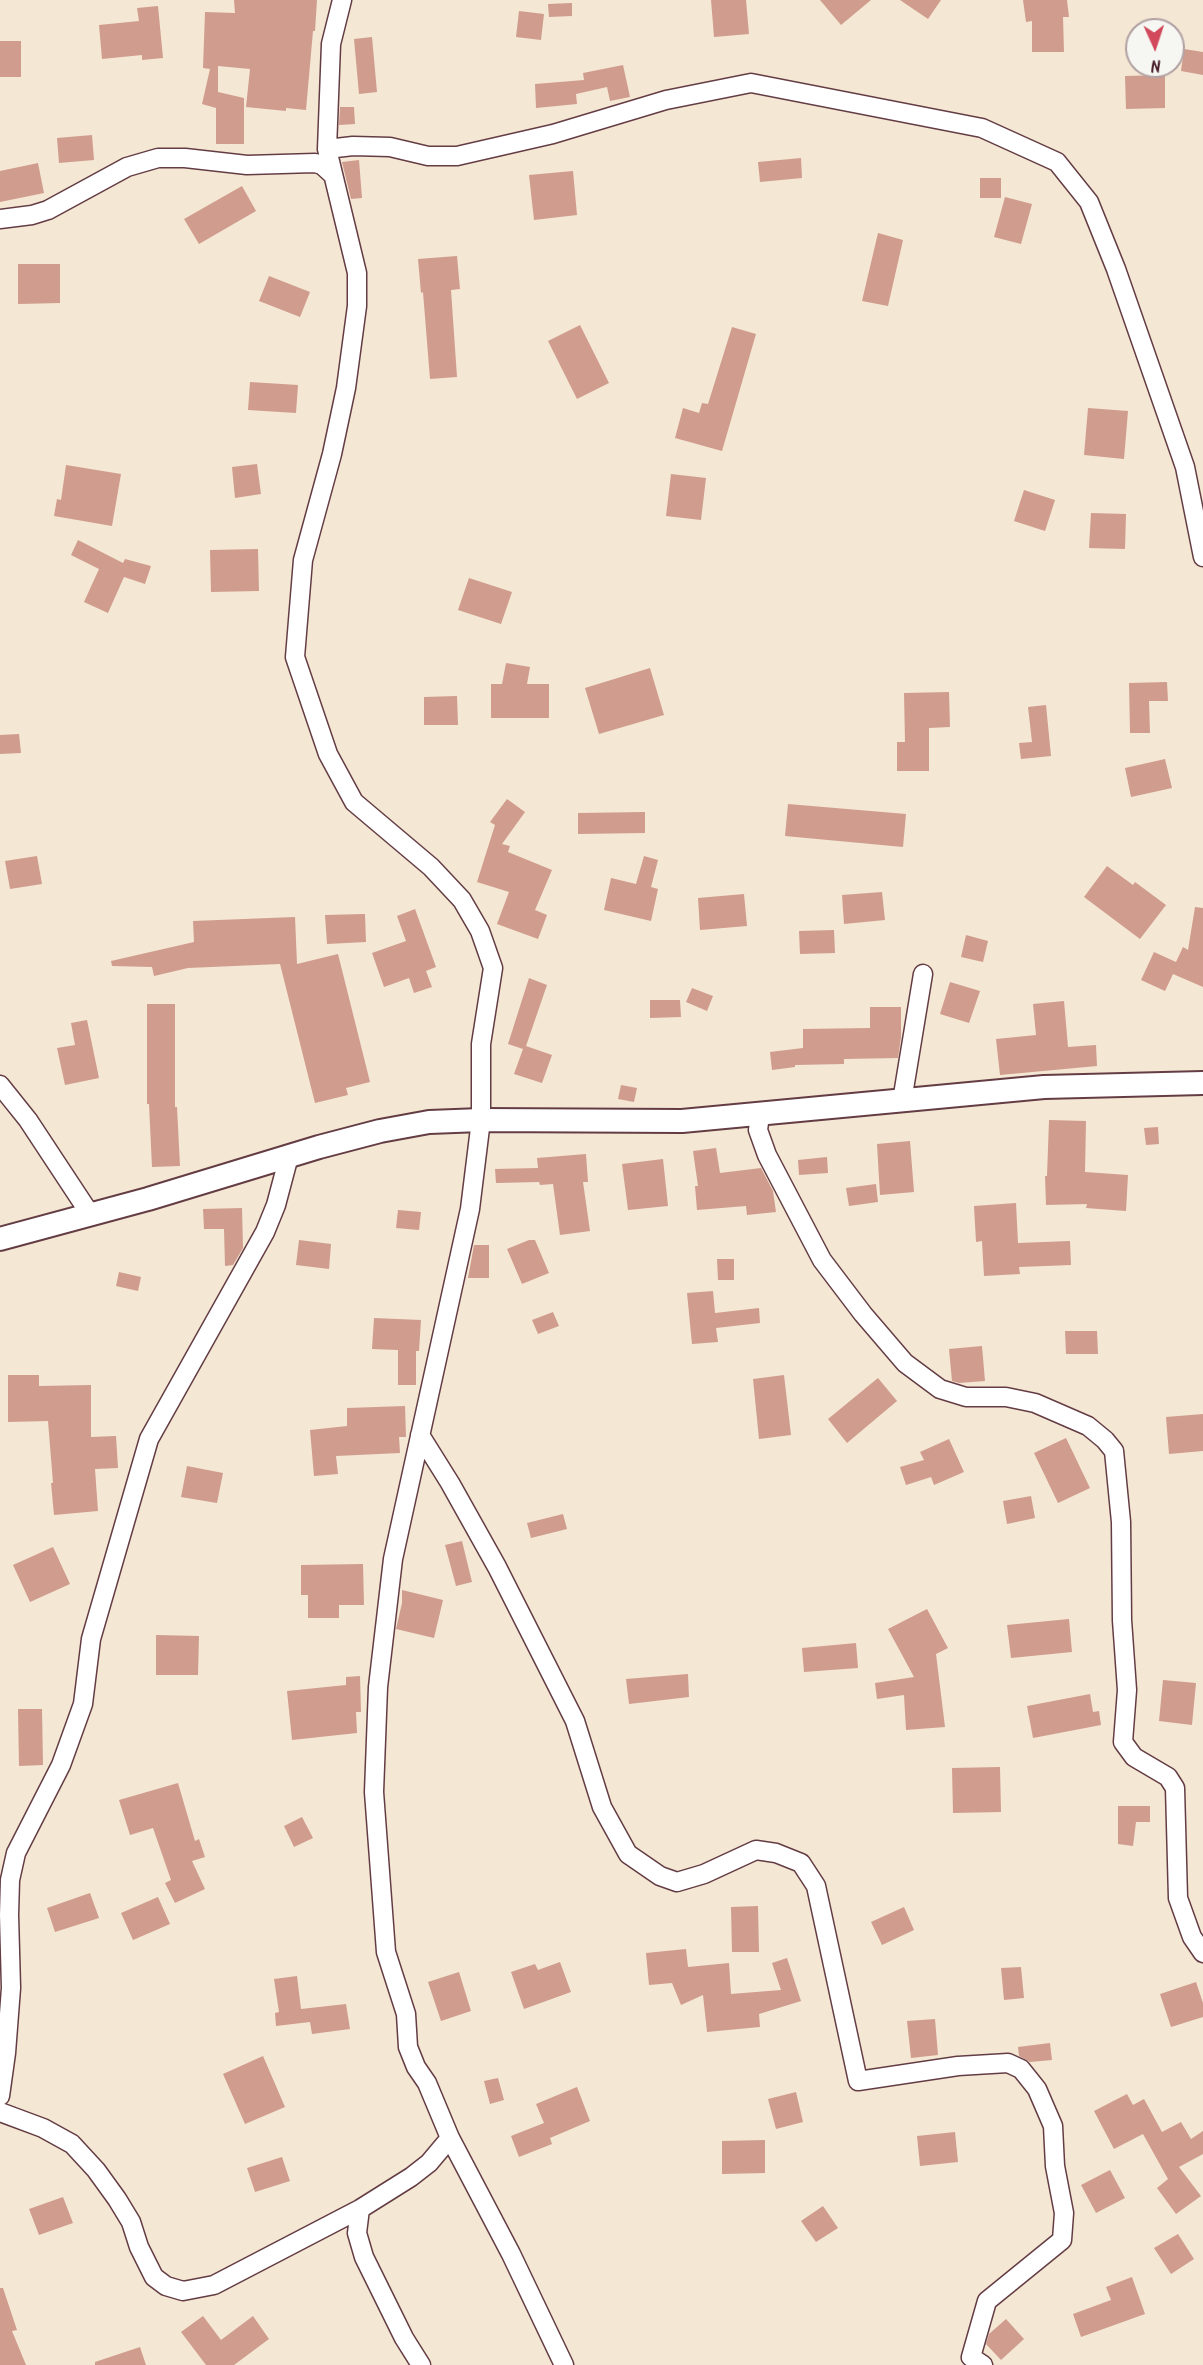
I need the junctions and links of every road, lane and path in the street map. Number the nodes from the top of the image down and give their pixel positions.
1 (342, 0) edge
2 (327, 150) junction
3 (333, 175) junction
4 (0, 219) edge
5 (1203, 557) edge
6 (923, 974) dead end
7 (1203, 1083) edge
8 (0, 1085) edge
9 (902, 1101) junction
10 (760, 1115) junction
11 (482, 1120) junction
12 (288, 1156) junction
13 (90, 1214) junction
14 (0, 1239) edge
15 (420, 1435) junction
16 (1203, 1953) edge
17 (0, 2096) edge
18 (0, 2112) edge
19 (450, 2138) junction
20 (360, 2209) junction
21 (421, 2365) edge
22 (564, 2365) edge
23 (983, 2365) edge

1 - 2 street
2 - 3 street
2 - 5 street
3 - 4 street
3 - 11 street
6 - 9 street
7 - 9 main road
8 - 13 street
9 - 10 main road
10 - 11 main road
10 - 16 street
11 - 12 main road
11 - 15 street
12 - 13 main road
12 - 17 street
13 - 14 main road
15 - 19 street
15 - 23 street
18 - 20 street
19 - 20 street
19 - 22 street
20 - 21 street

